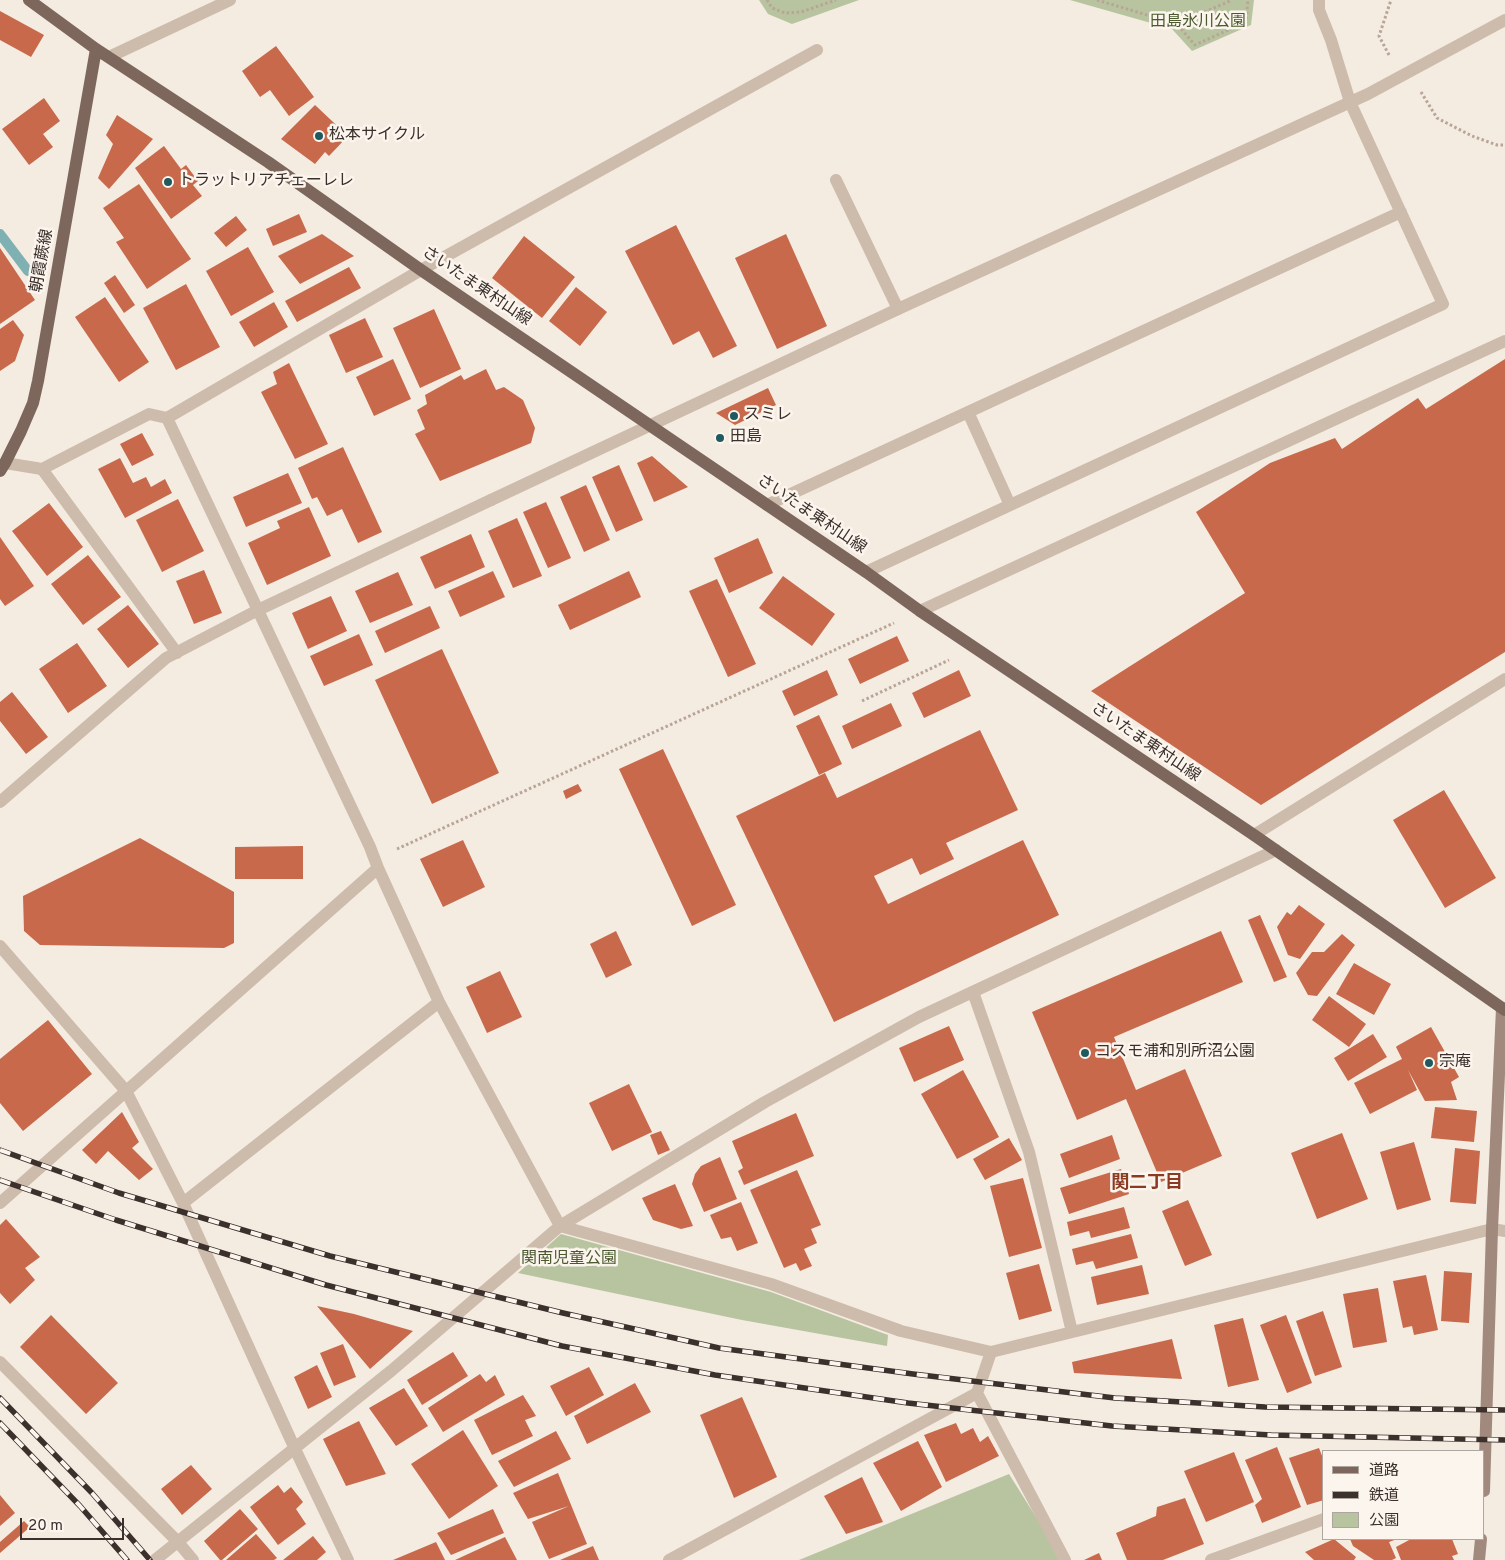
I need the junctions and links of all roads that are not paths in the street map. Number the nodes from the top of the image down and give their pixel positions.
1 (29, 0) edge
2 (230, 0) edge
3 (1319, 0) edge
4 (1505, 20) edge
5 (96, 49) junction
6 (818, 50) dead end
7 (109, 57) junction
8 (1350, 102) junction
9 (836, 180) dead end
10 (1401, 212) junction
11 (421, 270) junction
12 (898, 310) junction
13 (1505, 341) edge
14 (968, 412) junction
15 (167, 418) junction
16 (650, 425) junction
17 (3, 467) edge
18 (42, 469) junction
19 (767, 505) junction
20 (1010, 505) junction
21 (866, 572) junction
22 (258, 610) junction
23 (920, 611) junction
24 (177, 653) junction
25 (1505, 679) edge
26 (0, 802) edge
27 (1254, 835) junction
28 (1276, 850) junction
29 (378, 868) junction
30 (0, 946) edge
31 (973, 992) junction
32 (439, 1002) junction
33 (1503, 1009) edge
34 (126, 1091) junction
35 (0, 1203) edge
36 (183, 1203) junction
37 (560, 1226) junction
38 (1499, 1230) edge
39 (1072, 1332) junction
40 (990, 1352) junction
41 (0, 1362) edge
42 (978, 1393) junction
43 (295, 1449) junction
44 (1485, 1462) edge
45 (1322, 1521) edge
46 (1481, 1540) edge
47 (178, 1542) junction
48 (155, 1560) edge
49 (193, 1560) edge
50 (348, 1560) edge
51 (669, 1560) edge
52 (1065, 1560) edge
53 (1211, 1560) edge
54 (1479, 1560) edge

1 - 5 main road, さいたま東村山線
2 - 7 street
3 - 8 street
4 - 8 street
5 - 7 main road, さいたま東村山線
5 - 17 main road, 朝霞蕨線
6 - 11 street
7 - 11 main road, さいたま東村山線
8 - 10 street
8 - 12 street
9 - 12 street
10 - 14 street
10 - 20 street
11 - 15 street
11 - 16 main road, さいたま東村山線
12 - 16 street
13 - 23 street
14 - 19 street
14 - 20 street
15 - 18 street
15 - 22 street
16 - 19 main road, さいたま東村山線
16 - 22 street
17 - 18 street
18 - 24 street
19 - 21 main road, さいたま東村山線
20 - 21 street
21 - 23 main road, さいたま東村山線
22 - 24 street
22 - 29 street
23 - 27 main road, さいたま東村山線
24 - 26 street
25 - 27 street
27 - 28 main road, さいたま東村山線
28 - 31 street
28 - 33 main road, さいたま東村山線
29 - 32 street
29 - 34 street
30 - 34 street
31 - 37 street
31 - 39 street
32 - 36 street
32 - 37 street
33 - 38 street
34 - 35 street
34 - 36 street
36 - 43 street
37 - 40 street
37 - 43 street
38 - 39 street
38 - 44 street
39 - 40 street
40 - 42 street
41 - 47 street
42 - 51 street
42 - 52 street
43 - 47 street
43 - 50 street
45 - 53 street
46 - 54 street
47 - 48 street
47 - 49 street

